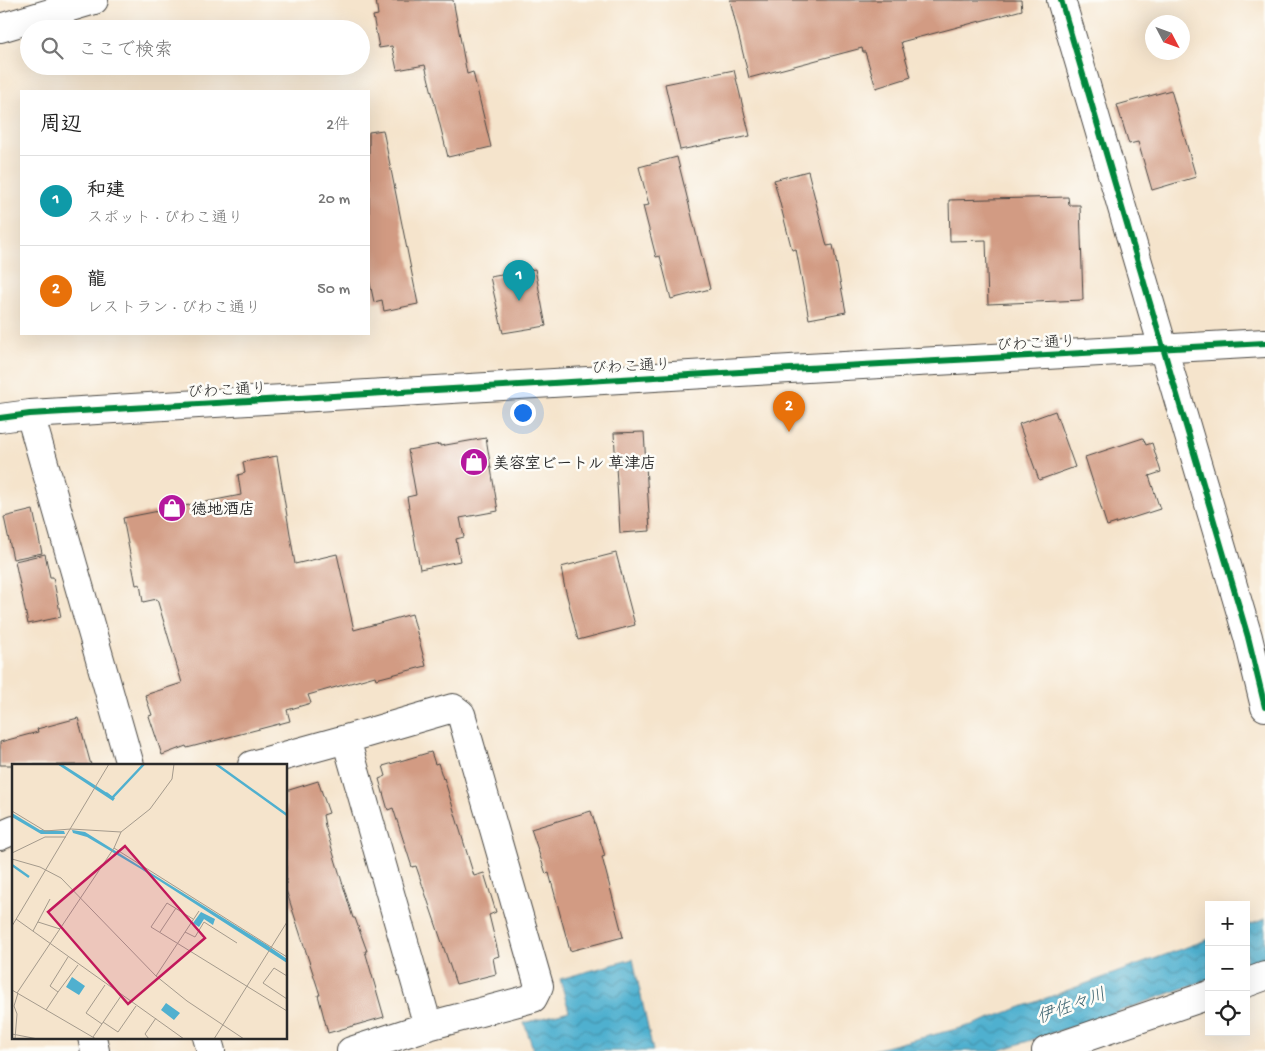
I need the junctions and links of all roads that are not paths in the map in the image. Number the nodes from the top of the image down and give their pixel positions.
1 (94, 0) edge
2 (1061, 0) edge
3 (27, 20) edge
4 (20, 22) edge
5 (0, 28) edge
6 (1265, 343) edge
7 (1163, 348) junction
8 (30, 414) junction
9 (0, 418) edge
10 (1265, 707) edge
11 (346, 739) junction
12 (130, 764) edge
13 (256, 764) edge
14 (12, 831) edge
15 (0, 836) edge
16 (1265, 976) edge
17 (1250, 981) edge
18 (1205, 996) edge
19 (428, 1026) junction
20 (92, 1038) edge
21 (207, 1038) edge
22 (95, 1051) edge
23 (211, 1051) edge
24 (351, 1051) edge
25 (1046, 1051) edge

1 - 3 street
2 - 7 street
4 - 5 street
6 - 7 street, びわこ通り
7 - 8 street, びわこ通り
7 - 10 street
8 - 9 street, びわこ通り
8 - 12 street
11 - 13 street
11 - 19 street
11 - 19 street
14 - 15 street
16 - 17 street
18 - 25 street
19 - 24 street
20 - 22 street
21 - 23 street

